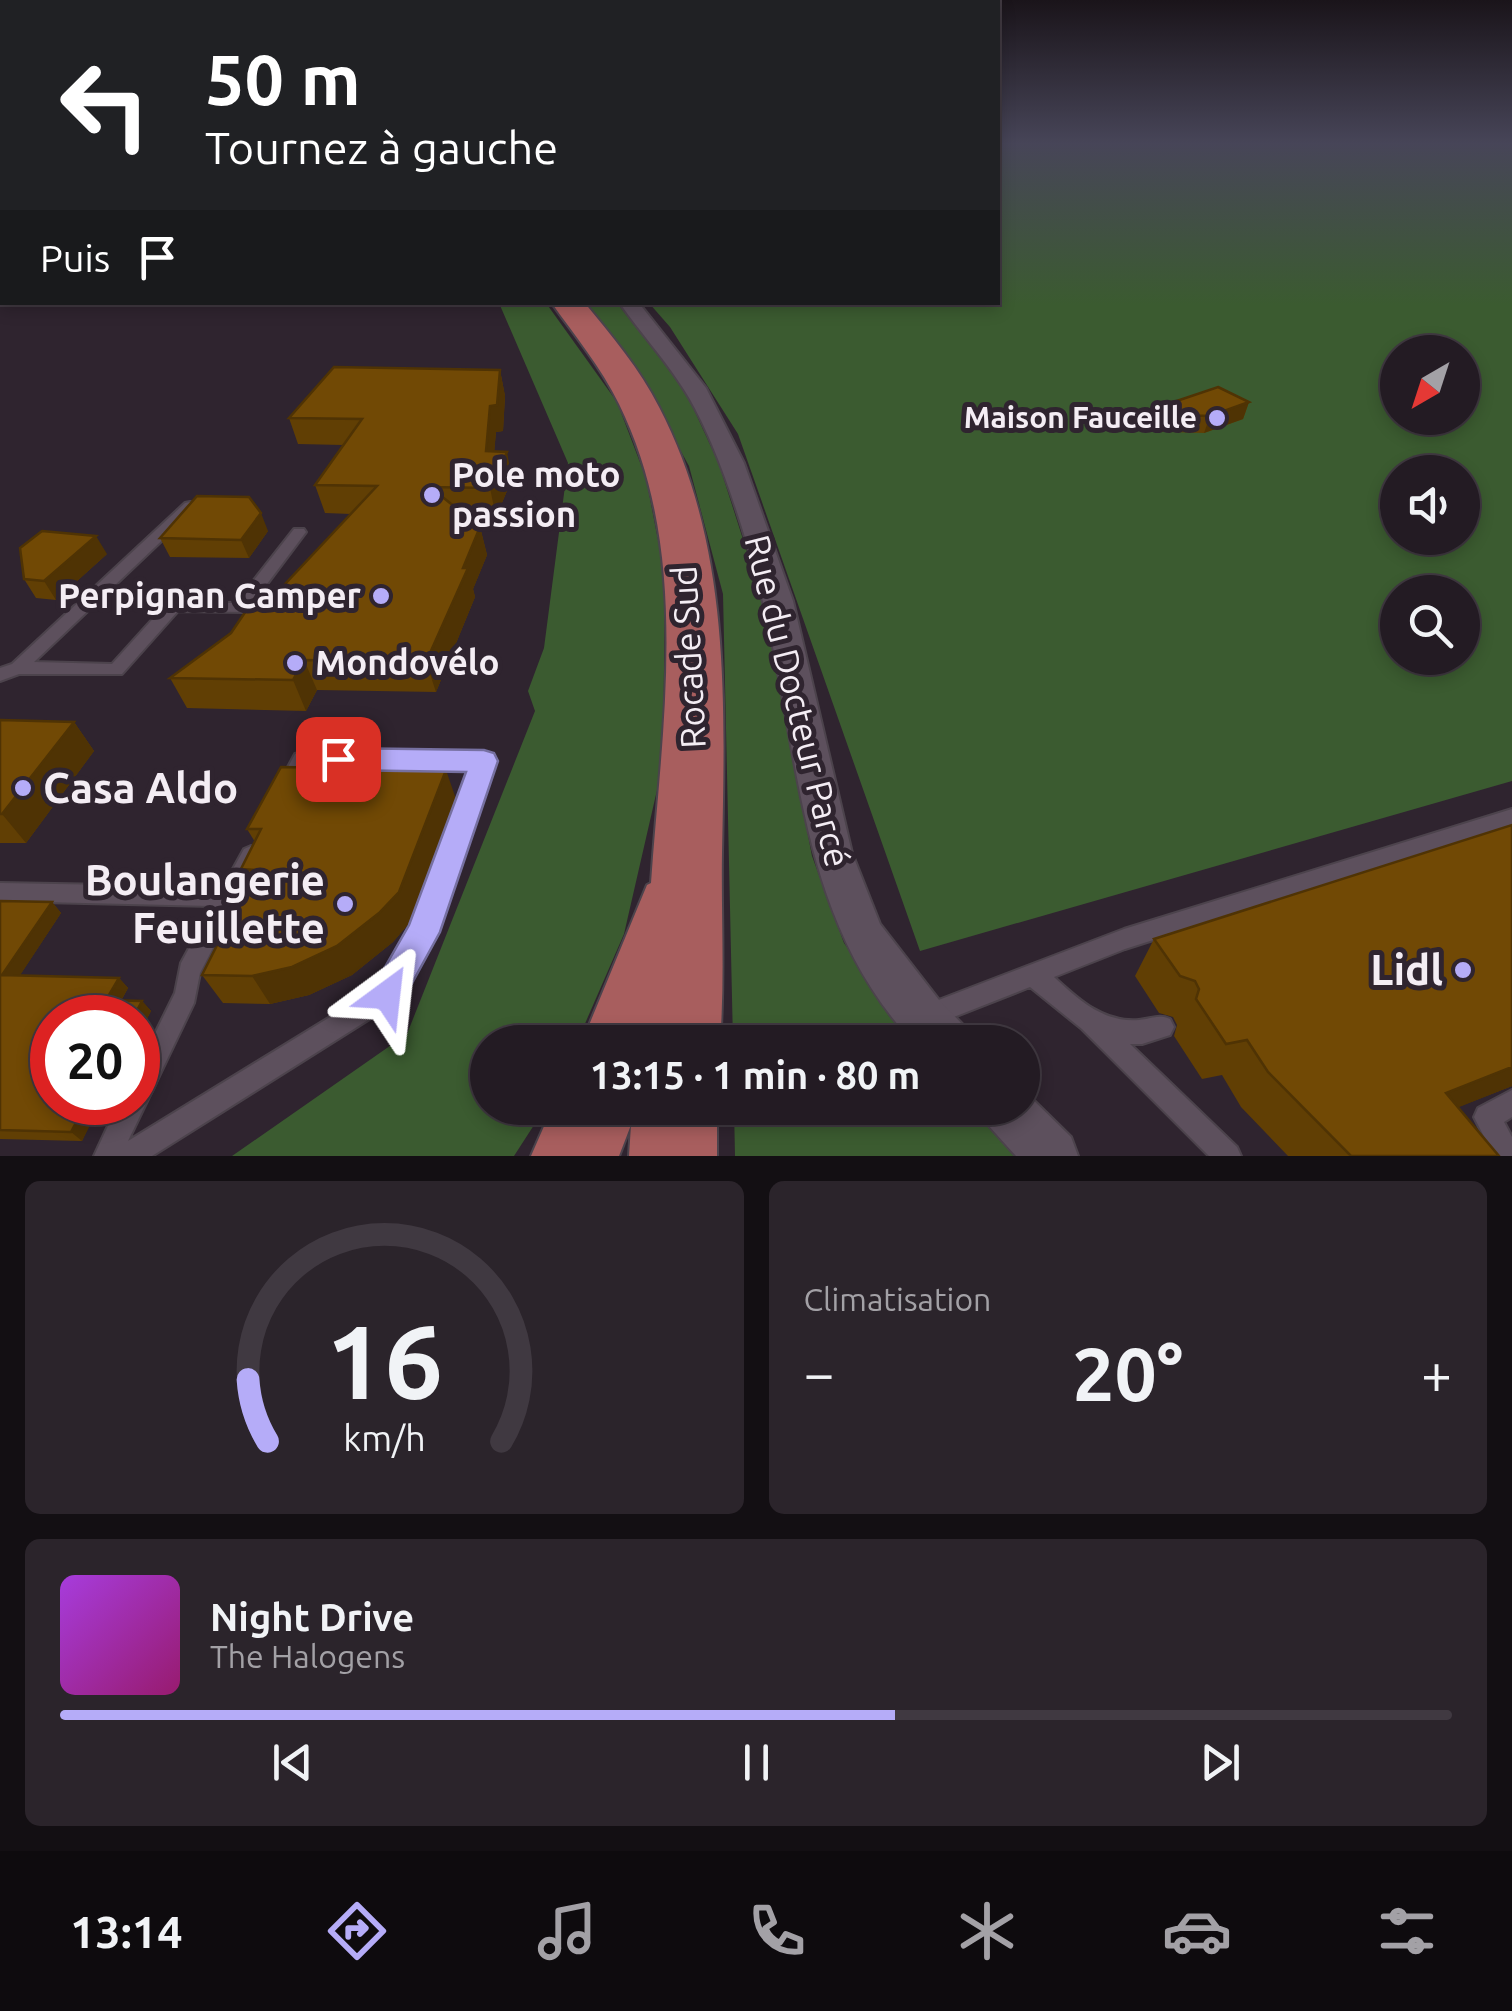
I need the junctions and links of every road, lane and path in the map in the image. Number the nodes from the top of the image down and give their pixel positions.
1 (570, 305) edge
2 (630, 305) edge
3 (190, 506) edge
4 (298, 532) dead end
5 (18, 668) junction
6 (0, 675) edge
7 (278, 804) edge
8 (1512, 817) edge
9 (262, 835) edge
10 (688, 861) junction
11 (0, 892) edge
12 (228, 897) junction
13 (1032, 972) junction
14 (922, 1017) junction
15 (629, 1025) edge
16 (681, 1025) edge
17 (930, 1025) edge
18 (1092, 1025) junction
19 (1162, 1027) dead end
20 (160, 1049) edge
21 (1512, 1103) edge
22 (122, 1125) edge
23 (588, 1125) edge
24 (675, 1125) edge
25 (1023, 1125) edge
26 (107, 1156) edge
27 (128, 1156) edge
28 (575, 1156) edge
29 (674, 1156) edge
30 (1052, 1156) edge
31 (1228, 1156) edge
32 (1508, 1156) edge

1 - 10 main road, Rocade Sud
2 - 14 street, Rue du Docteur Parcé
3 - 5 lane
4 - 5 lane
5 - 6 lane
7 - 27 lane
8 - 13 lane
9 - 12 lane
10 - 15 main road
10 - 16 main road
11 - 12 lane
12 - 20 lane
13 - 14 lane
13 - 18 lane
14 - 17 street, Rue du Docteur Parcé
18 - 19 lane
18 - 31 lane
21 - 32 lane
22 - 26 lane
23 - 28 main road
24 - 29 main road
25 - 30 street

